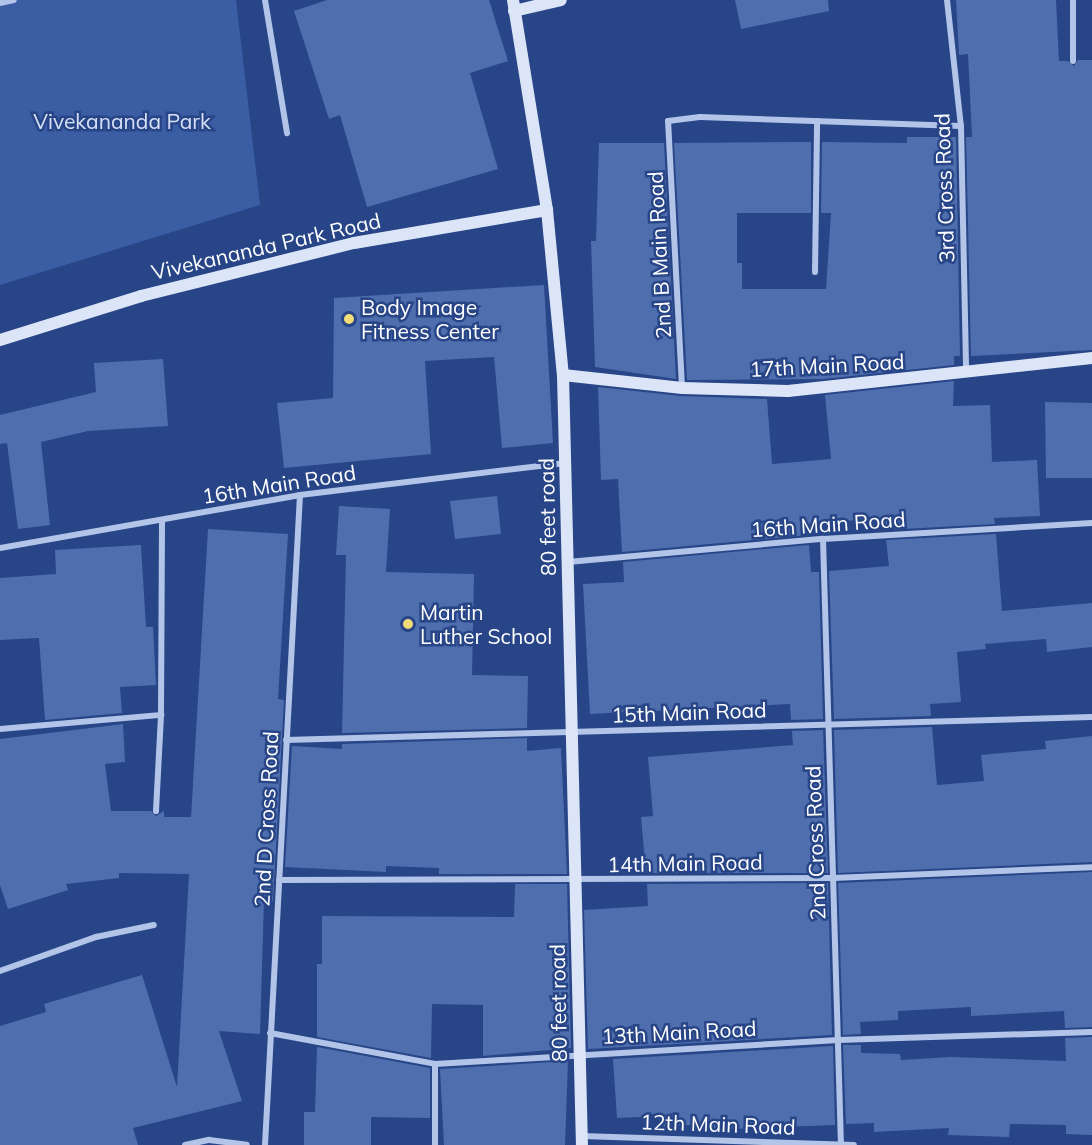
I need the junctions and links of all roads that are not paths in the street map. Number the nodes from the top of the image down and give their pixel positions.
1 (14, 0) edge
2 (265, 0) edge
3 (561, 0) edge
4 (947, 0) edge
5 (1073, 0) edge
6 (0, 3) edge
7 (513, 6) edge
8 (1073, 61) dead end
9 (817, 121) junction
10 (961, 126) junction
11 (287, 133) dead end
12 (547, 210) junction
13 (815, 272) dead end
14 (0, 340) edge
15 (1092, 358) edge
16 (563, 375) junction
17 (966, 375) junction
18 (682, 388) junction
19 (565, 463) junction
20 (300, 495) junction
21 (162, 520) junction
22 (1092, 524) edge
23 (822, 540) junction
24 (0, 548) edge
25 (568, 562) junction
26 (161, 715) junction
27 (1092, 717) edge
28 (828, 724) junction
29 (0, 729) edge
30 (572, 732) junction
31 (286, 740) junction
32 (156, 811) dead end
33 (1092, 867) edge
34 (833, 878) junction
35 (279, 880) junction
36 (575, 881) junction
37 (154, 925) dead end
38 (0, 971) edge
39 (1092, 1032) edge
40 (270, 1033) junction
41 (838, 1040) junction
42 (579, 1055) junction
43 (435, 1064) junction
44 (582, 1141) edge
45 (185, 1145) edge
46 (247, 1145) edge
47 (265, 1145) edge
48 (435, 1145) edge
49 (841, 1145) edge
50 (854, 1145) edge

1 - 6 street
2 - 11 street
3 - 7 street
4 - 10 street, 3rd Cross Road
5 - 8 street
7 - 12 street, 80 feet road
9 - 10 street
9 - 13 street
9 - 18 street, 2nd B Main Road
10 - 17 street, 3rd Cross Road
12 - 14 street, Vivekananda Park Road
12 - 16 street, 80 feet road
15 - 17 street, 17th Main Road
16 - 18 street, 17th Main Road
16 - 19 street, 80 feet road
17 - 18 street, 17th Main Road
19 - 20 street, 16th Main Road
19 - 25 street, 80 feet road
20 - 21 street, 16th Main Road
20 - 31 street, 2nd D Cross Road
21 - 24 street, 16th Main Road
21 - 26 street
22 - 23 street, 16th Main Road
23 - 25 street, 16th Main Road
23 - 28 street, 2nd Cross Road
25 - 30 street, 80 feet road
26 - 29 street
26 - 32 street
27 - 28 street, 15th Main Road
28 - 30 street, 15th Main Road
28 - 34 street, 2nd Cross Road
30 - 31 street, 15th Main Road
30 - 36 street, 80 feet road
31 - 35 street, 2nd D Cross Road
33 - 34 street, 14th Main Road
34 - 36 street, 14th Main Road
34 - 41 street, 2nd Cross Road
35 - 36 street, 14th Main Road
35 - 40 street, 2nd D Cross Road
36 - 42 street, 80 feet road
37 - 38 street
39 - 41 street, 13th Main Road
40 - 43 street, 13th Main Road
40 - 47 street, 2nd D Cross Road
41 - 42 street, 13th Main Road
41 - 49 street, 2nd Cross Road
42 - 43 street, 13th Main Road
42 - 44 street, 80 feet road
43 - 48 street
44 - 49 street, 12th Main Road
45 - 46 street
49 - 50 street, 12th Main Road

